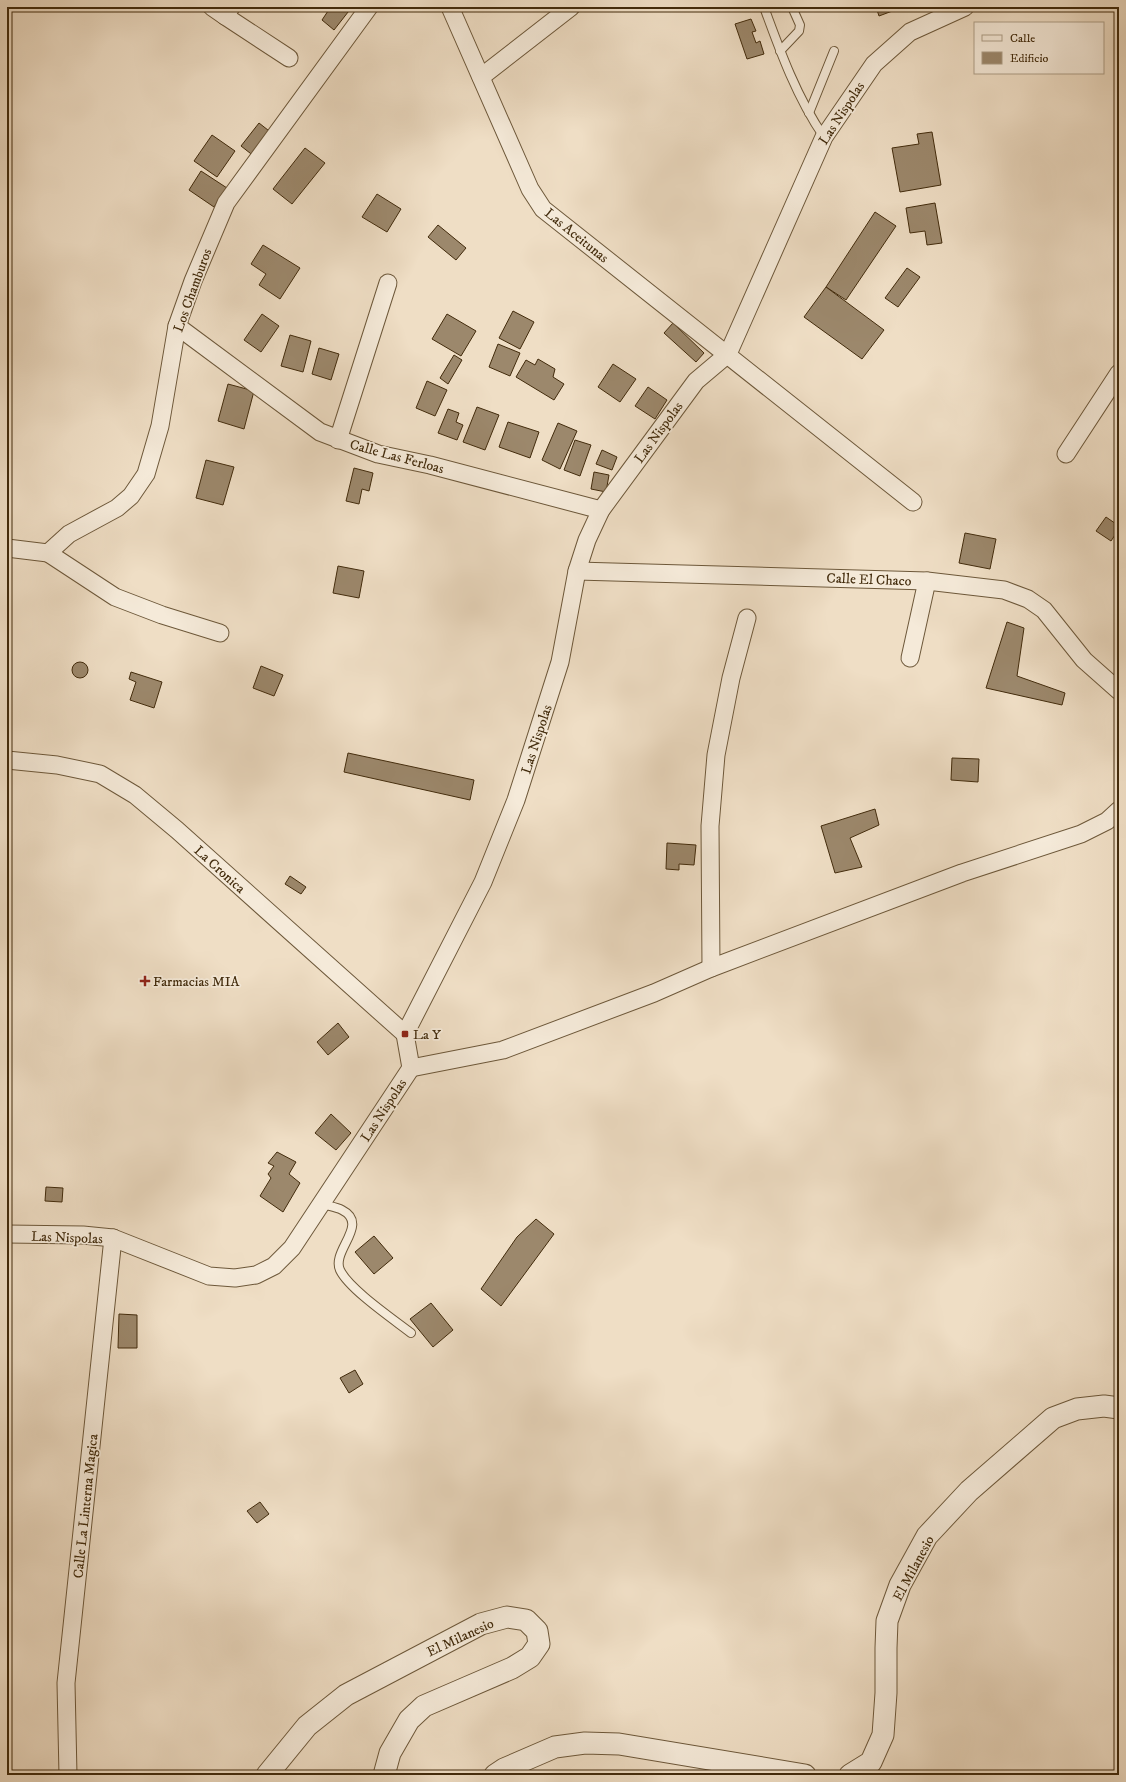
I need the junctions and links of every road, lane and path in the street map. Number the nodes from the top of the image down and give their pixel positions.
1 (369, 7) edge
2 (450, 7) edge
3 (571, 7) edge
4 (764, 7) edge
5 (792, 7) edge
6 (965, 7) edge
7 (223, 10) edge
8 (780, 51) junction
9 (834, 51) dead end
10 (289, 58) dead end
11 (482, 77) junction
12 (809, 113) junction
13 (824, 137) junction
14 (388, 283) dead end
15 (177, 326) junction
16 (728, 354) junction
17 (1119, 373) edge
18 (338, 440) junction
19 (1066, 454) dead end
20 (913, 502) dead end
21 (601, 510) junction
22 (7, 548) edge
23 (48, 553) junction
24 (577, 571) junction
25 (927, 581) junction
26 (747, 618) dead end
27 (220, 633) dead end
28 (910, 658) dead end
29 (1119, 691) edge
30 (7, 760) edge
31 (1119, 810) edge
32 (711, 968) junction
33 (405, 1034) junction
34 (411, 1068) junction
35 (322, 1204) junction
36 (7, 1234) edge
37 (113, 1238) junction
38 (411, 1333) dead end
39 (1119, 1408) edge
40 (68, 1775) edge
41 (267, 1775) edge
42 (384, 1775) edge
43 (494, 1775) edge
44 (805, 1775) edge
45 (850, 1775) edge

1 - 15 street, Los Chamburos
2 - 11 street, Las Aceitunas
3 - 11 street
4 - 8 lane
5 - 8 lane
6 - 13 street, Las Nispolas
7 - 10 street
8 - 12 lane
9 - 12 lane
11 - 16 street, Las Aceitunas
12 - 13 lane
13 - 16 street, Las Nispolas
14 - 18 street
15 - 18 street, Calle Las Ferloas
15 - 23 street, Los Chamburos
16 - 20 street, Las Aceitunas
16 - 21 street, Las Nispolas
17 - 19 street
18 - 21 street, Calle Las Ferloas
21 - 24 street, Las Nispolas
22 - 23 street
23 - 27 street
24 - 25 street, Calle El Chaco
24 - 33 street, Las Nispolas
25 - 28 street
25 - 29 street, Calle El Chaco
26 - 32 street
30 - 33 street, La Cronica
31 - 32 street
32 - 34 street
33 - 34 street, Las Nispolas
34 - 35 street, Las Nispolas
35 - 37 street, Las Nispolas
35 - 38 lane
36 - 37 street, Las Nispolas
37 - 40 street, Calle La Linterna Magica
39 - 45 street, El Milanesio
41 - 42 street, El Milanesio
43 - 44 street

